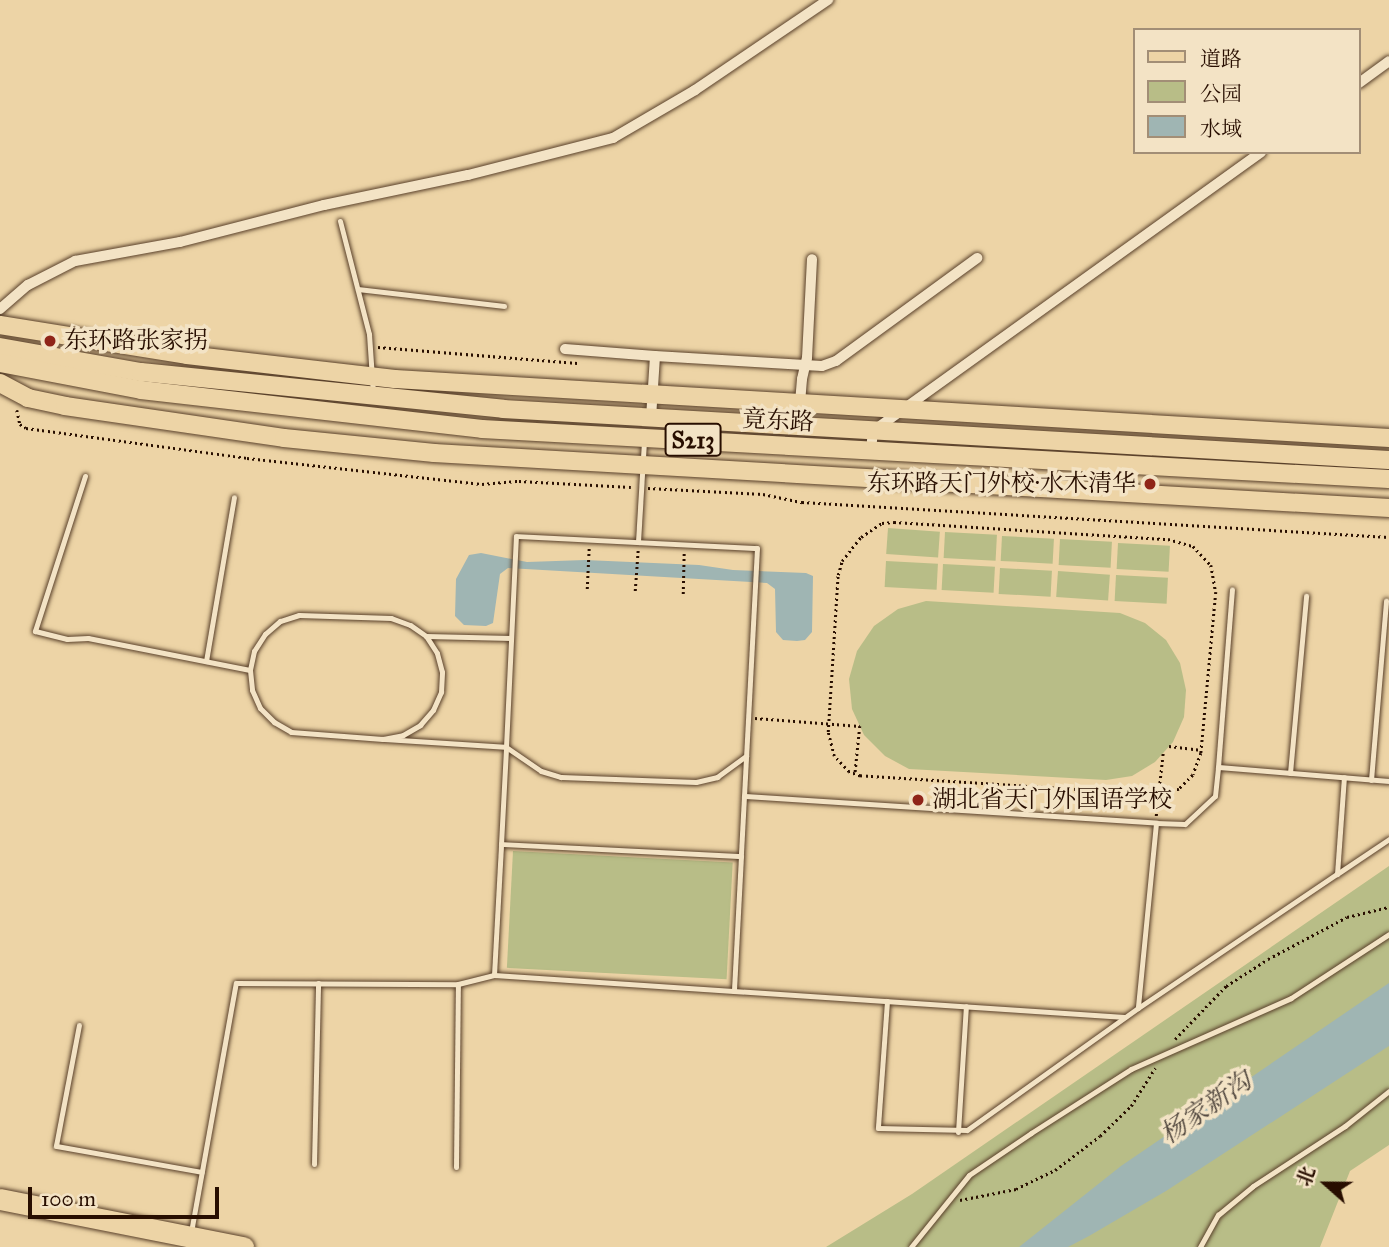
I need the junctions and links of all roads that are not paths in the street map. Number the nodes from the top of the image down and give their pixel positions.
1 (828, 0) edge
2 (1389, 61) edge
3 (1361, 82) edge
4 (1258, 154) edge
5 (340, 221) dead end
6 (977, 258) dead end
7 (812, 259) dead end
8 (358, 289) junction
9 (504, 306) dead end
10 (0, 309) edge
11 (0, 325) edge
12 (0, 347) edge
13 (565, 349) dead end
14 (655, 356) junction
15 (0, 363) edge
16 (805, 365) junction
17 (374, 377) junction
18 (6, 386) edge
19 (373, 396) junction
20 (652, 396) junction
21 (800, 404) junction
22 (905, 408) junction
23 (651, 418) junction
24 (799, 426) junction
25 (873, 431) junction
26 (644, 438) junction
27 (1389, 438) edge
28 (871, 450) junction
29 (1389, 460) edge
30 (642, 465) junction
31 (85, 477) dead end
32 (1389, 479) edge
33 (234, 497) dead end
34 (1389, 508) edge
35 (638, 542) junction
36 (1232, 590) dead end
37 (1306, 596) dead end
38 (1385, 601) dead end
39 (426, 636) junction
40 (511, 638) junction
41 (206, 662) junction
42 (250, 670) junction
43 (383, 739) junction
44 (506, 747) junction
45 (746, 756) junction
46 (1217, 767) junction
47 (1290, 773) junction
48 (1344, 777) junction
49 (1371, 780) junction
50 (1389, 781) edge
51 (744, 796) junction
52 (1156, 822) junction
53 (1389, 839) edge
54 (501, 844) junction
55 (741, 856) junction
56 (1337, 874) junction
57 (1389, 934) edge
58 (494, 975) junction
59 (318, 983) junction
60 (458, 984) junction
61 (734, 991) junction
62 (887, 1000) junction
63 (966, 1006) junction
64 (1138, 1008) junction
65 (1125, 1017) junction
66 (79, 1025) dead end
67 (1389, 1091) edge
68 (958, 1132) junction
69 (314, 1164) dead end
70 (456, 1167) dead end
71 (202, 1172) junction
72 (0, 1199) edge
73 (190, 1238) junction
74 (243, 1247) edge
75 (911, 1247) edge
76 (1200, 1247) edge

1 - 10 street
2 - 3 street
4 - 22 street
5 - 8 lane
6 - 16 street
7 - 16 street
8 - 9 lane
8 - 17 lane
11 - 17 main road
12 - 19 main road, 竟东路 / S213
13 - 14 street
14 - 16 street
14 - 20 street
15 - 26 main road, 竟东路 / S213
16 - 21 street
17 - 19 lane
17 - 20 main road
18 - 30 main road
19 - 23 main road, 竟东路 / S213
20 - 21 main road
20 - 23 street
21 - 22 main road
21 - 24 street
22 - 25 street
22 - 27 main road
23 - 24 main road, 竟东路 / S213
24 - 25 main road, 竟东路 / S213
25 - 28 street
25 - 29 main road, 竟东路 / S213
26 - 28 main road, 竟东路 / S213
26 - 30 lane
28 - 32 main road, 竟东路 / S213
30 - 34 main road
30 - 35 lane
31 - 41 lane
33 - 41 lane
35 - 40 lane
35 - 45 lane
36 - 46 lane
37 - 47 lane
38 - 49 lane
39 - 40 lane
39 - 42 lane
39 - 43 lane
40 - 44 lane
41 - 42 lane
42 - 43 lane
43 - 44 lane
44 - 45 lane
44 - 54 lane
45 - 51 lane
46 - 47 lane
46 - 52 lane
47 - 48 lane
48 - 49 lane
48 - 56 lane
49 - 50 lane
51 - 52 lane
51 - 55 lane
52 - 64 lane
53 - 56 lane
54 - 55 lane
54 - 58 lane
55 - 61 lane
56 - 64 lane
57 - 75 lane
58 - 60 lane
58 - 61 lane
59 - 60 lane
59 - 69 lane
59 - 71 lane
60 - 70 lane
61 - 62 lane
62 - 63 lane
62 - 68 lane
63 - 65 lane
63 - 68 lane
64 - 65 lane
65 - 68 lane
66 - 71 lane
67 - 76 lane
71 - 73 lane
72 - 73 highway
73 - 74 highway

